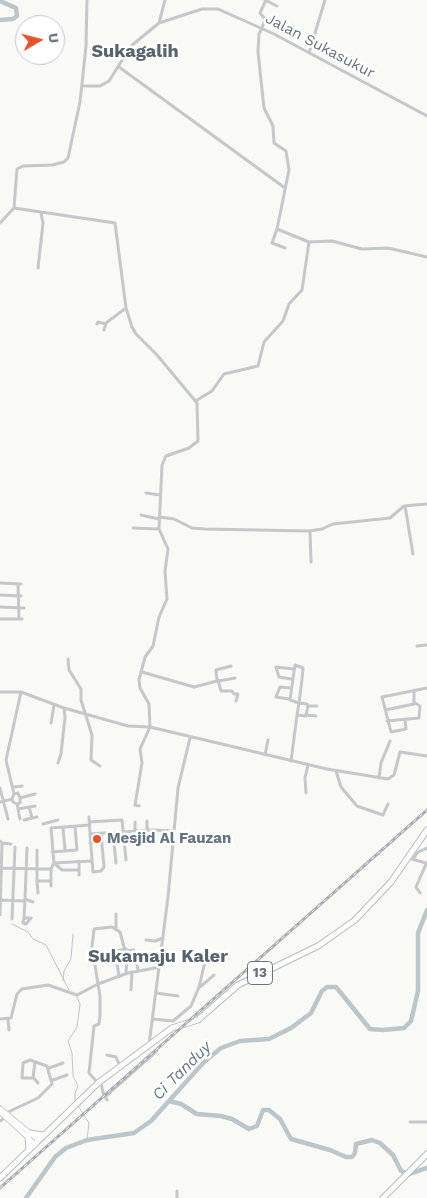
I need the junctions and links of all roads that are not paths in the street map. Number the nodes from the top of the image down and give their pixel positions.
1 (87, 0) edge
2 (165, 0) edge
3 (266, 0) edge
4 (325, 0) edge
5 (278, 6) dead end
6 (160, 23) junction
7 (262, 28) junction
8 (309, 53) junction
9 (119, 67) junction
10 (82, 86) junction
11 (427, 116) edge
12 (285, 188) junction
13 (14, 208) junction
14 (41, 213) junction
15 (0, 223) edge
16 (277, 229) junction
17 (309, 242) junction
18 (285, 248) dead end
19 (427, 257) edge
20 (38, 268) dead end
21 (126, 308) junction
22 (96, 324) dead end
23 (106, 324) junction
24 (104, 330) dead end
25 (197, 400) junction
26 (146, 493) dead end
27 (160, 495) junction
28 (427, 504) edge
29 (405, 506) junction
30 (142, 515) dead end
31 (159, 518) junction
32 (133, 528) dead end
33 (159, 528) junction
34 (310, 531) junction
35 (412, 554) dead end
36 (311, 562) dead end
37 (0, 583) edge
38 (0, 595) edge
39 (20, 596) junction
40 (0, 607) edge
41 (18, 607) junction
42 (24, 608) dead end
43 (0, 619) edge
44 (427, 645) edge
45 (417, 646) dead end
46 (68, 659) dead end
47 (231, 666) dead end
48 (293, 669) junction
49 (142, 672) junction
50 (235, 678) dead end
51 (292, 679) junction
52 (218, 680) junction
53 (290, 688) junction
54 (427, 688) edge
55 (414, 691) junction
56 (0, 692) edge
57 (21, 692) junction
58 (289, 699) junction
59 (236, 700) dead end
60 (299, 703) junction
61 (415, 703) junction
62 (54, 705) junction
63 (308, 706) junction
64 (317, 706) dead end
65 (64, 708) junction
66 (385, 710) junction
67 (86, 714) junction
68 (297, 715) junction
69 (307, 715) junction
70 (316, 716) dead end
71 (405, 719) junction
72 (387, 721) junction
73 (52, 723) dead end
74 (150, 727) junction
75 (190, 738) junction
76 (268, 740) dead end
77 (390, 741) dead end
78 (265, 755) junction
79 (427, 756) edge
80 (292, 761) junction
81 (58, 764) dead end
82 (308, 764) junction
83 (100, 766) dead end
84 (336, 771) junction
85 (379, 778) junction
86 (22, 786) dead end
87 (13, 787) junction
88 (0, 788) edge
89 (306, 793) dead end
90 (14, 794) junction
91 (35, 794) dead end
92 (20, 798) junction
93 (12, 799) junction
94 (2, 802) edge
95 (17, 804) junction
96 (388, 804) dead end
97 (35, 806) dead end
98 (137, 806) dead end
99 (29, 807) junction
100 (18, 809) junction
101 (37, 817) dead end
102 (89, 817) dead end
103 (32, 818) junction
104 (8, 819) dead end
105 (58, 820) dead end
106 (147, 821) dead end
107 (50, 822) junction
108 (135, 822) dead end
109 (43, 824) dead end
110 (89, 824) junction
111 (75, 827) junction
112 (51, 828) junction
113 (63, 828) junction
114 (427, 830) edge
115 (147, 831) junction
116 (174, 831) junction
117 (124, 832) junction
118 (135, 832) junction
119 (113, 833) junction
120 (90, 834) junction
121 (101, 834) junction
122 (1, 842) edge
123 (102, 842) junction
124 (90, 843) junction
125 (11, 844) dead end
126 (15, 847) dead end
127 (26, 848) dead end
128 (427, 848) edge
129 (37, 850) dead end
130 (64, 850) junction
131 (76, 850) junction
132 (83, 850) dead end
133 (52, 852) junction
134 (410, 858) junction
135 (126, 860) dead end
136 (79, 861) junction
137 (91, 861) junction
138 (54, 863) junction
139 (116, 863) dead end
140 (427, 863) edge
141 (1, 868) edge
142 (14, 868) junction
143 (26, 869) junction
144 (37, 869) junction
145 (51, 869) junction
146 (79, 870) junction
147 (79, 875) dead end
148 (38, 881) junction
149 (51, 881) junction
150 (51, 886) dead end
151 (38, 893) dead end
152 (420, 893) dead end
153 (0, 900) edge
154 (25, 900) junction
155 (12, 901) junction
156 (33, 902) dead end
157 (0, 914) edge
158 (116, 914) dead end
159 (24, 918) dead end
160 (12, 919) dead end
161 (116, 928) junction
162 (164, 938) junction
163 (146, 940) dead end
164 (126, 950) junction
165 (115, 951) junction
166 (109, 952) dead end
167 (205, 962) dead end
168 (160, 967) junction
169 (138, 970) junction
170 (132, 972) junction
171 (126, 974) junction
172 (214, 975) dead end
173 (119, 976) junction
174 (98, 984) junction
175 (199, 988) junction
176 (131, 990) dead end
177 (156, 993) junction
178 (178, 996) dead end
179 (0, 1019) edge
180 (8, 1020) junction
181 (153, 1020) junction
182 (9, 1030) dead end
183 (150, 1045) junction
184 (157, 1051) dead end
185 (107, 1055) dead end
186 (35, 1062) junction
187 (63, 1063) dead end
188 (120, 1066) junction
189 (49, 1068) junction
190 (67, 1074) dead end
191 (33, 1077) junction
192 (53, 1080) junction
193 (99, 1082) junction
194 (38, 1083) dead end
195 (0, 1108) edge
196 (0, 1112) edge
197 (6, 1115) junction
198 (0, 1121) edge
199 (410, 1122) dead end
200 (427, 1122) edge
201 (28, 1135) junction
202 (43, 1135) junction
203 (36, 1142) junction
204 (29, 1149) junction
205 (427, 1154) edge
206 (0, 1178) edge
207 (177, 1191) dead end
208 (177, 1198) edge
209 (384, 1198) edge

1 - 10 street
2 - 6 street
3 - 5 street
3 - 7 street
4 - 8 street
6 - 7 street, Jalan Sukasukur
6 - 9 street, Jalan Sukasukur
7 - 8 street, Jalan Sukasukur
7 - 12 street
8 - 11 street, Jalan Sukasukur
9 - 10 street, Jalan Sukasukur
9 - 12 street
10 - 13 street
12 - 16 street
13 - 14 street
13 - 15 street
14 - 20 street
14 - 21 street
16 - 17 street
16 - 18 street
17 - 19 street
17 - 25 street
21 - 23 street
21 - 25 street
22 - 23 street
23 - 24 street
25 - 27 street
26 - 27 street
27 - 31 street
28 - 29 street
29 - 34 street
29 - 35 street
30 - 31 street
31 - 33 street
31 - 34 street
32 - 33 street
33 - 49 street
34 - 36 street
37 - 39 street
38 - 39 street
39 - 41 street
40 - 41 street
41 - 42 street
41 - 43 street
44 - 45 street
46 - 67 street
47 - 52 street
48 - 51 street
48 - 51 street
48 - 60 street
49 - 52 street
49 - 74 street
50 - 52 street
51 - 53 street
52 - 59 street
53 - 58 street
53 - 58 street
54 - 55 street
55 - 61 street
55 - 66 street
56 - 57 street
57 - 62 street
57 - 87 street
58 - 60 street
60 - 63 street
60 - 68 street
61 - 66 street
61 - 71 street
62 - 65 street
62 - 73 street
63 - 64 street
63 - 69 street
65 - 67 street
65 - 81 street
66 - 72 street
67 - 74 street
67 - 83 street
68 - 69 street
68 - 80 street
69 - 70 street
71 - 72 street
71 - 72 street
74 - 75 street
74 - 98 street
75 - 78 street
75 - 116 street
76 - 78 street
77 - 85 street
78 - 80 street
79 - 85 street
80 - 82 street
82 - 84 street
82 - 89 street
84 - 85 street
84 - 96 street
86 - 87 street
87 - 90 street
88 - 94 street
90 - 92 street
90 - 93 street
91 - 92 street
92 - 95 street
93 - 94 street
93 - 95 street
94 - 104 street
95 - 100 street
97 - 99 street
99 - 100 street
99 - 103 street
100 - 103 street
101 - 103 street
102 - 110 street
105 - 107 street
106 - 115 street
107 - 109 street
107 - 112 street
108 - 118 street
110 - 111 street
110 - 117 street
110 - 120 street
111 - 113 street
111 - 131 street
112 - 113 street
112 - 133 street
113 - 130 street
114 - 134 highway, 13
115 - 116 street
115 - 118 street
116 - 162 street
117 - 118 street
117 - 119 street
117 - 135 street
119 - 121 street
119 - 139 street
120 - 121 street
120 - 124 street
121 - 123 street
122 - 125 street
122 - 141 street
123 - 124 street
123 - 137 street
124 - 137 street
126 - 142 street
127 - 143 street
128 - 134 street
129 - 144 street
130 - 131 street
130 - 133 street
131 - 132 street
133 - 138 street
134 - 140 street
134 - 183 highway, 13
136 - 137 street
136 - 138 street
136 - 146 street
138 - 145 street
138 - 146 street
140 - 152 street
141 - 142 street
141 - 153 street
142 - 143 street
142 - 155 street
143 - 144 street
143 - 154 street
144 - 145 street
144 - 148 street
145 - 149 street
146 - 147 street
148 - 149 street
148 - 151 street
149 - 150 street
153 - 155 street
153 - 157 street
154 - 155 street
154 - 156 street
154 - 159 street
155 - 160 street
158 - 161 street
161 - 164 street
161 - 174 street
162 - 163 street
162 - 168 street
164 - 165 street
164 - 169 street
164 - 171 street
165 - 166 street
165 - 173 street
167 - 175 street
168 - 169 street
168 - 177 street
169 - 170 street
170 - 171 street
170 - 176 street
171 - 173 street
172 - 175 street
173 - 174 street
174 - 180 street
174 - 193 street
175 - 181 street
177 - 178 street
177 - 181 street
179 - 180 street
180 - 182 street
181 - 183 street
183 - 188 highway, 13
184 - 193 street
185 - 188 street
186 - 189 street
186 - 191 street
186 - 191 street
187 - 189 street
188 - 193 highway, 13
189 - 192 street
190 - 192 street
191 - 194 street
192 - 197 street
193 - 202 highway, 13
195 - 197 main road
196 - 197 main road
197 - 198 street
197 - 201 main road
199 - 200 street
201 - 202 highway
201 - 203 main road
201 - 204 highway
202 - 203 highway, 13
203 - 204 highway, 13
204 - 206 highway, 13
205 - 209 highway
207 - 208 street

